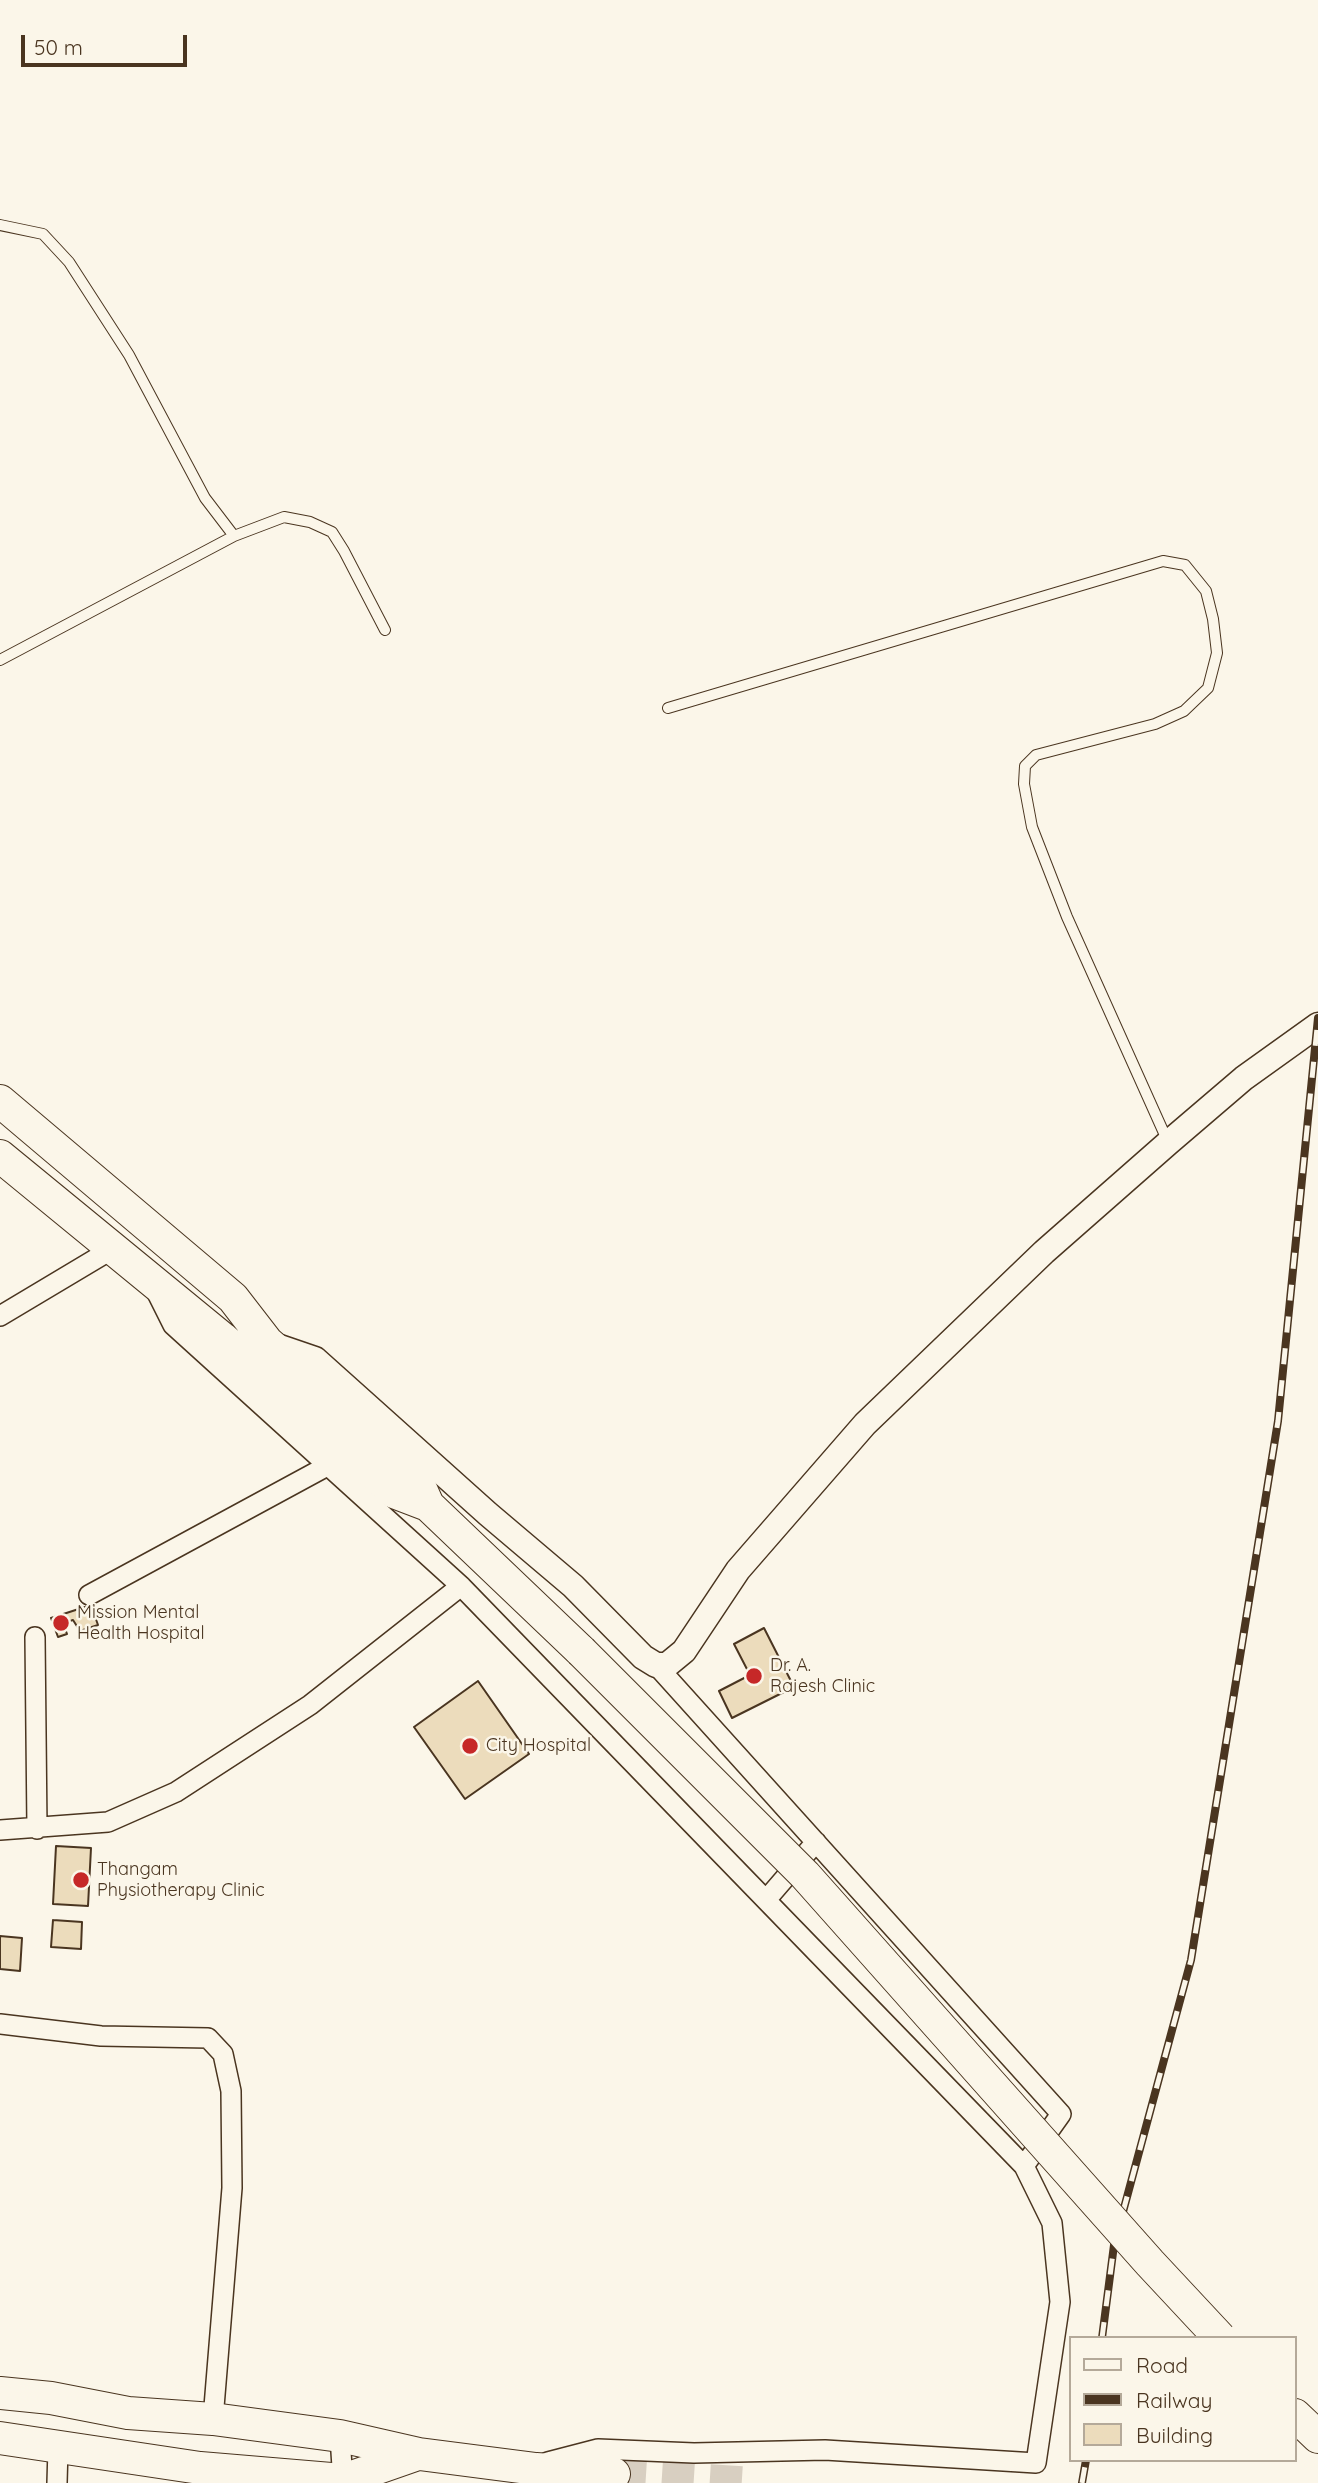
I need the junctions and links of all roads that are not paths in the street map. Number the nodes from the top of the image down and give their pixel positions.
1 (0, 225) edge
2 (234, 536) junction
3 (385, 630) dead end
4 (0, 660) edge
5 (668, 708) dead end
6 (1318, 1025) edge
7 (0, 1101) edge
8 (1168, 1143) junction
9 (0, 1156) edge
10 (114, 1248) junction
11 (150, 1278) junction
12 (0, 1316) edge
13 (267, 1342) junction
14 (329, 1465) junction
15 (428, 1505) junction
16 (461, 1586) junction
17 (89, 1595) dead end
18 (35, 1637) dead end
19 (656, 1665) junction
20 (37, 1829) junction
21 (0, 1830) edge
22 (816, 1842) junction
23 (766, 1900) junction
24 (0, 2024) edge
25 (1024, 2166) junction
26 (1218, 2336) edge
27 (0, 2393) edge
28 (1297, 2417) edge
29 (213, 2419) junction
30 (340, 2436) junction
31 (1318, 2437) edge
32 (0, 2438) edge
33 (58, 2448) junction
34 (419, 2454) junction
35 (527, 2468) junction
36 (614, 2473) tunnel mouth
37 (200, 2475) edge
38 (343, 2482) edge
39 (57, 2483) edge
40 (565, 2483) edge

1 - 2 lane
2 - 3 lane
2 - 4 lane
5 - 8 lane
6 - 8 street
7 - 13 main road
8 - 19 street
9 - 10 main road
10 - 11 main road
10 - 12 street
11 - 14 street
11 - 15 main road
13 - 15 main road
13 - 19 street
14 - 16 street
14 - 17 street
15 - 26 main road, bridge
16 - 20 street
16 - 23 street
18 - 20 street
19 - 22 street
20 - 21 street
22 - 23 street
22 - 25 street
23 - 25 street
24 - 29 street
25 - 35 street
27 - 29 main road
28 - 31 main road
29 - 30 main road
30 - 34 main road
30 - 38 street
32 - 33 main road
33 - 37 main road
33 - 39 street
34 - 35 main road
34 - 38 main road
35 - 36 main road
35 - 40 street
37 - 38 main road

